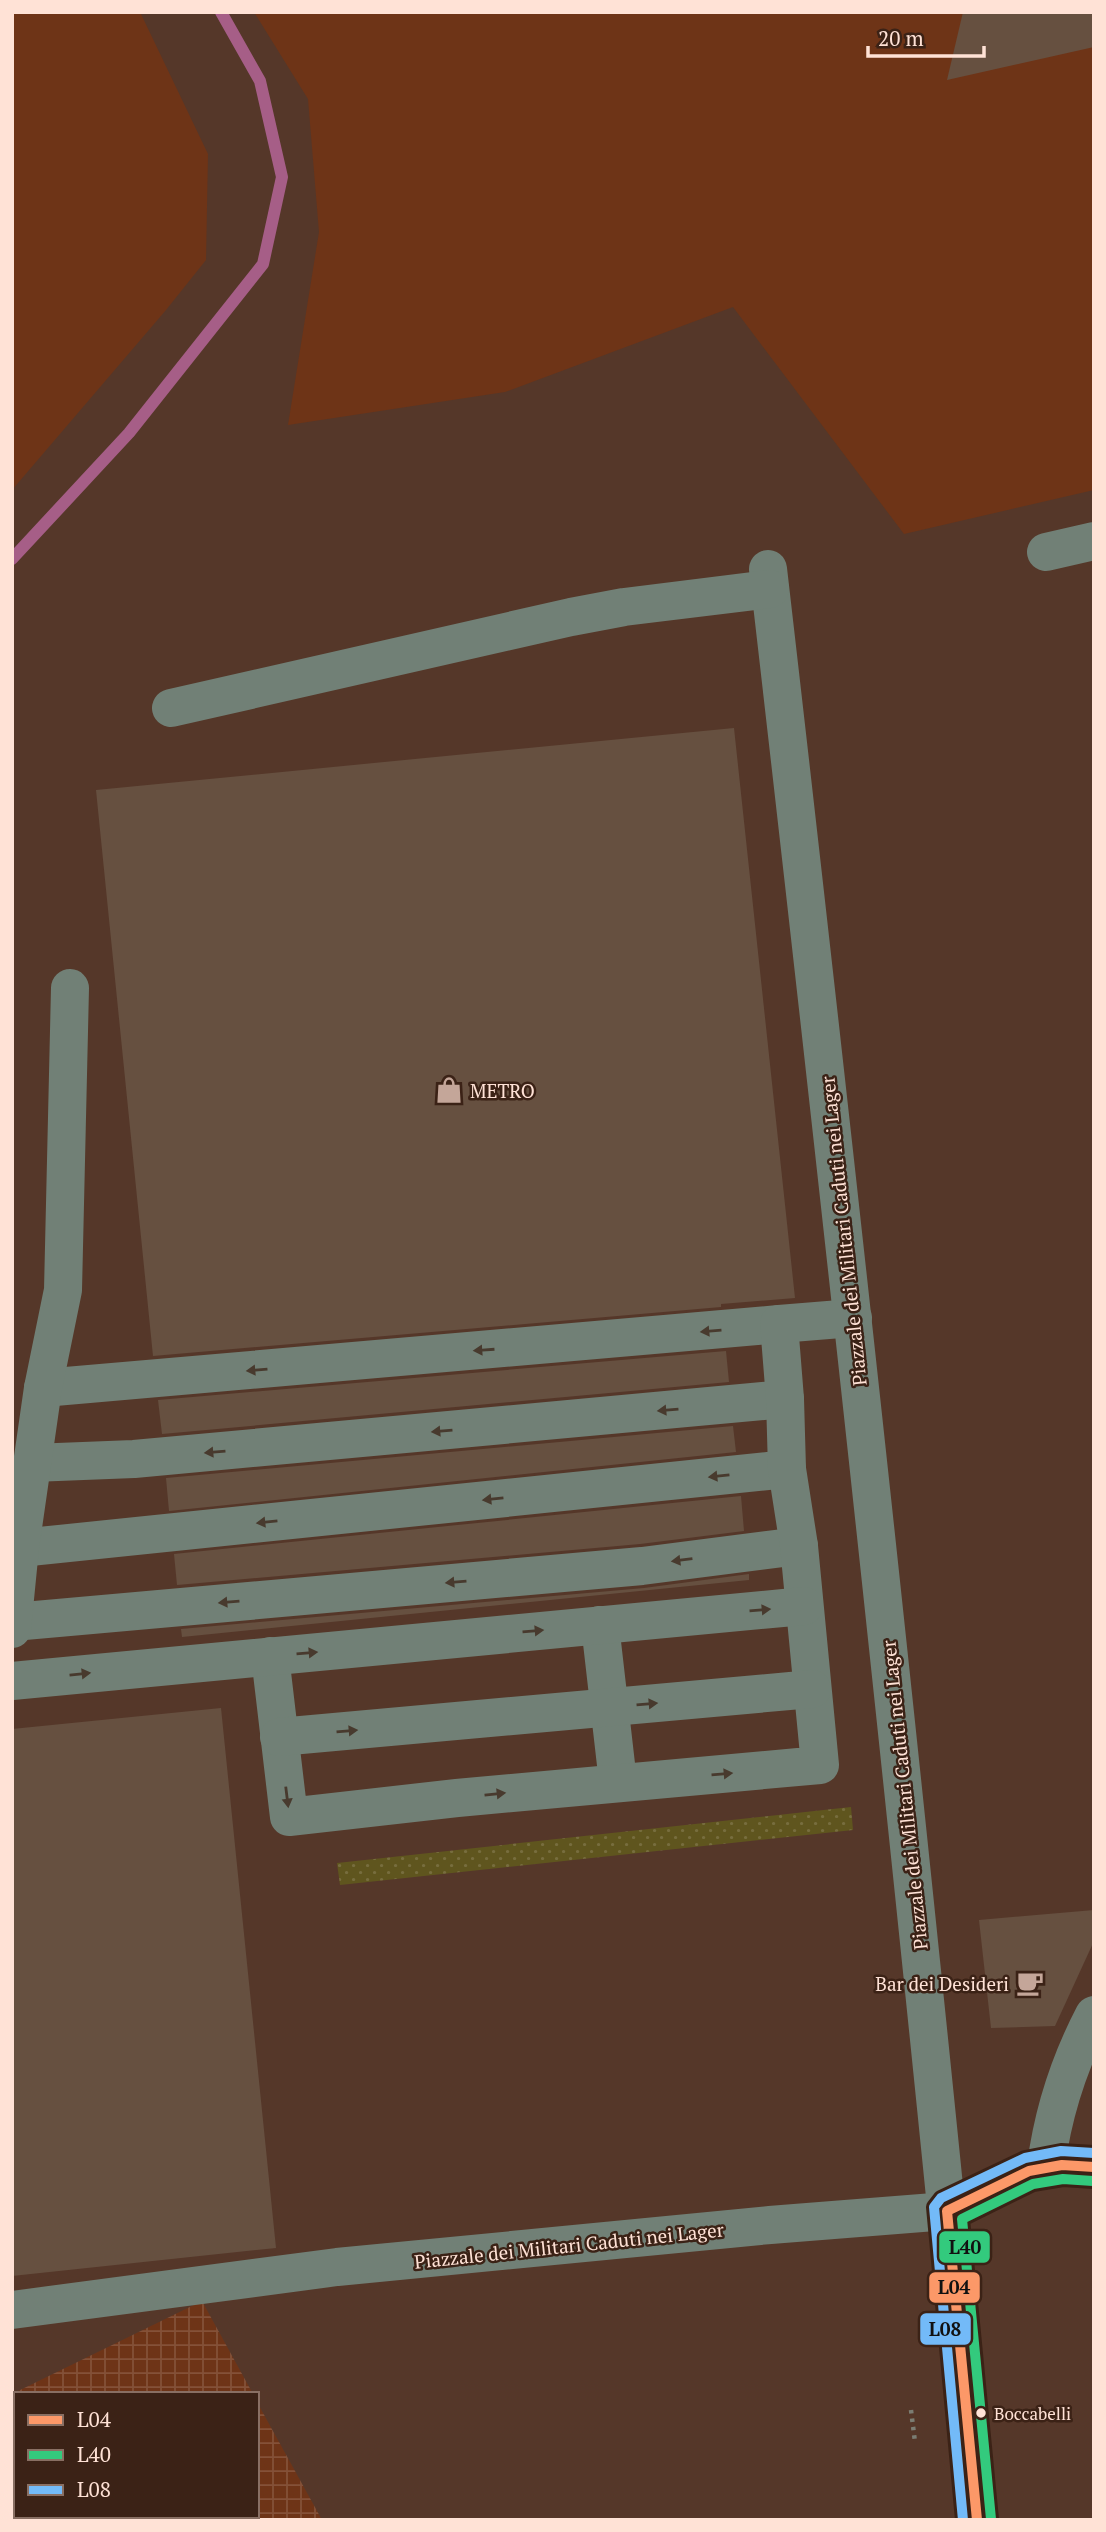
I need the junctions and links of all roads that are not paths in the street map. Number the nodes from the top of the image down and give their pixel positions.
1 (1094, 541) edge
2 (1046, 552) dead end
3 (171, 708) dead end
4 (69, 988) dead end
5 (853, 1318) junction
6 (779, 1324) junction
7 (43, 1388) junction
8 (785, 1399) junction
9 (32, 1463) junction
10 (787, 1469) junction
11 (799, 1546) junction
12 (20, 1548) junction
13 (804, 1606) junction
14 (13, 1622) edge
15 (600, 1625) junction
16 (12, 1629) edge
17 (270, 1656) junction
18 (12, 1681) edge
19 (812, 1689) junction
20 (610, 1707) junction
21 (279, 1737) junction
22 (618, 1782) junction
23 (1094, 2015) edge
24 (1046, 2166) junction
25 (1094, 2168) edge
26 (947, 2211) junction
27 (12, 2310) edge
28 (977, 2520) edge

1 - 2 street
3 - 5 street, Piazzale dei Militari Caduti nei Lager
4 - 7 street
5 - 6 street
5 - 26 street, Piazzale dei Militari Caduti nei Lager
6 -> 7 street
6 - 8 street
7 - 9 street
8 -> 9 street
8 - 10 street
9 - 12 street
10 - 11 street
10 -> 12 street
11 - 13 street
11 -> 14 street
12 - 14 street
15 -> 13 street
13 - 19 street
14 - 16 street
17 -> 15 street
15 - 20 street
18 -> 17 street
17 - 21 street
20 -> 19 street
22 -> 19 street
21 -> 20 street
20 - 22 street
21 -> 22 street
23 - 24 street
24 - 25 street
24 - 26 street
26 - 27 street, Piazzale dei Militari Caduti nei Lager
26 - 28 street

